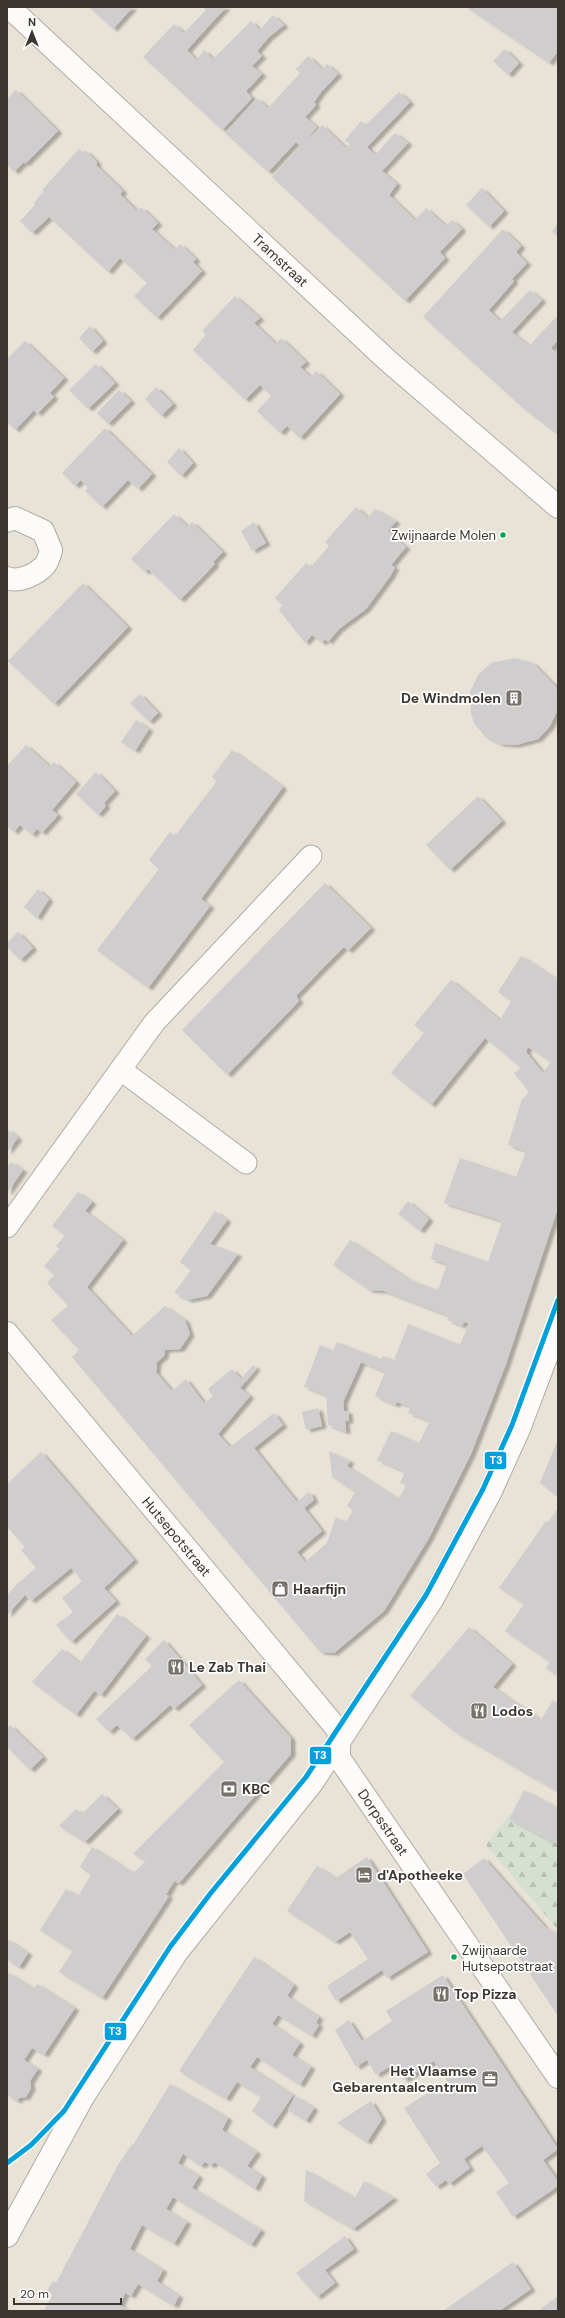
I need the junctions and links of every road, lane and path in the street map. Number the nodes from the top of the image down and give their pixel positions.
1 (9, 7) edge
2 (558, 507) edge
3 (7, 521) edge
4 (7, 578) edge
5 (311, 856) dead end
6 (121, 1070) junction
7 (246, 1164) dead end
8 (7, 1227) edge
9 (558, 1326) edge
10 (7, 1333) edge
11 (339, 1744) junction
12 (558, 2077) edge
13 (7, 2236) edge

1 - 2 street, Tramstraat
3 - 4 street
5 - 6 lane
6 - 7 lane
6 - 8 lane
9 - 11 street
10 - 11 street, Hutsepotstraat
11 - 12 street, Dorpsstraat
11 - 13 street

